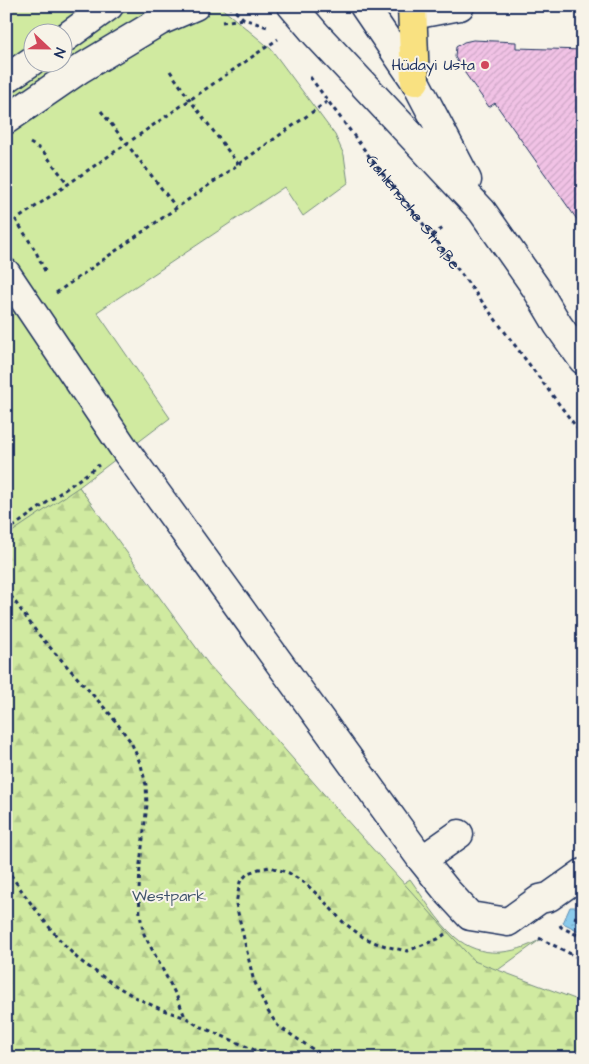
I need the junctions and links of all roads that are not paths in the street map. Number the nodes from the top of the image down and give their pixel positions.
1 (195, 6) edge
2 (292, 6) edge
3 (364, 6) edge
4 (460, 6) edge
5 (105, 8) edge
6 (412, 11) edge
7 (72, 33) edge
8 (22, 68) edge
9 (6, 79) edge
10 (415, 81) junction
11 (6, 120) edge
12 (482, 210) junction
13 (6, 273) edge
14 (583, 360) edge
15 (459, 834) dead end
16 (422, 860) junction
17 (583, 873) edge

1 - 11 street
2 - 12 street
3 - 10 street
4 - 6 street
5 - 7 street
6 - 10 main road
8 - 9 street
10 - 12 street
12 - 14 street
13 - 16 street
15 - 16 street
16 - 17 street

